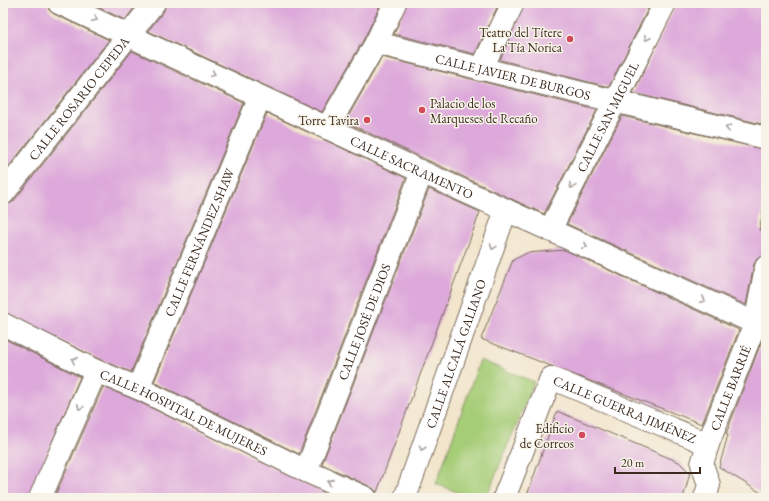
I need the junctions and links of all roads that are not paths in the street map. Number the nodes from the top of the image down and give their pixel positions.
1 (59, 3) edge
2 (154, 3) edge
3 (395, 3) edge
4 (513, 3) edge
5 (664, 3) edge
6 (128, 34) junction
7 (376, 43) junction
8 (481, 70) junction
9 (260, 97) junction
10 (614, 101) junction
11 (327, 128) junction
12 (766, 138) edge
13 (422, 172) junction
14 (3, 194) edge
15 (506, 210) junction
16 (550, 230) junction
17 (766, 267) edge
18 (3, 324) edge
19 (760, 326) edge
20 (96, 371) junction
21 (138, 388) junction
22 (708, 444) junction
23 (306, 471) junction
24 (707, 492) edge
25 (40, 498) edge
26 (366, 498) edge
27 (405, 498) edge
28 (504, 498) edge

1 -> 6 street, CALLE SACRAMENTO
2 - 6 street, CALLE ROSARIO CEPEDA
3 - 7 street
4 - 8 street
5 -> 10 street, CALLE SAN MIGUEL
6 -> 9 street, CALLE SACRAMENTO
6 - 14 street, CALLE ROSARIO CEPEDA
7 - 8 street, CALLE JAVIER DE BURGOS
7 - 11 street
8 - 10 street, CALLE JAVIER DE BURGOS
9 - 11 street, CALLE SACRAMENTO
9 - 21 street, CALLE FERNÁNDEZ SHAW
12 -> 10 street, CALLE JAVIER DE BURGOS
10 -> 16 street, CALLE SAN MIGUEL
11 - 13 street, CALLE SACRAMENTO
13 - 15 street, CALLE SACRAMENTO
13 - 23 street, CALLE JOSÉ DE DIOS
15 - 16 street, CALLE SACRAMENTO
15 -> 27 street, CALLE ALCALÁ GALIANO
16 -> 19 street, CALLE SACRAMENTO
17 - 19 street, CALLE BARRIÉ
20 -> 18 street, CALLE HOSPITAL DE MUJERES
19 - 22 street, CALLE BARRIÉ
20 - 21 street, CALLE HOSPITAL DE MUJERES
20 -> 25 street
21 - 23 street, CALLE HOSPITAL DE MUJERES
22 - 24 street, CALLE BARRIÉ
22 - 28 street, CALLE GUERRA JIMÉNEZ
26 -> 23 street, CALLE HOSPITAL DE MUJERES

